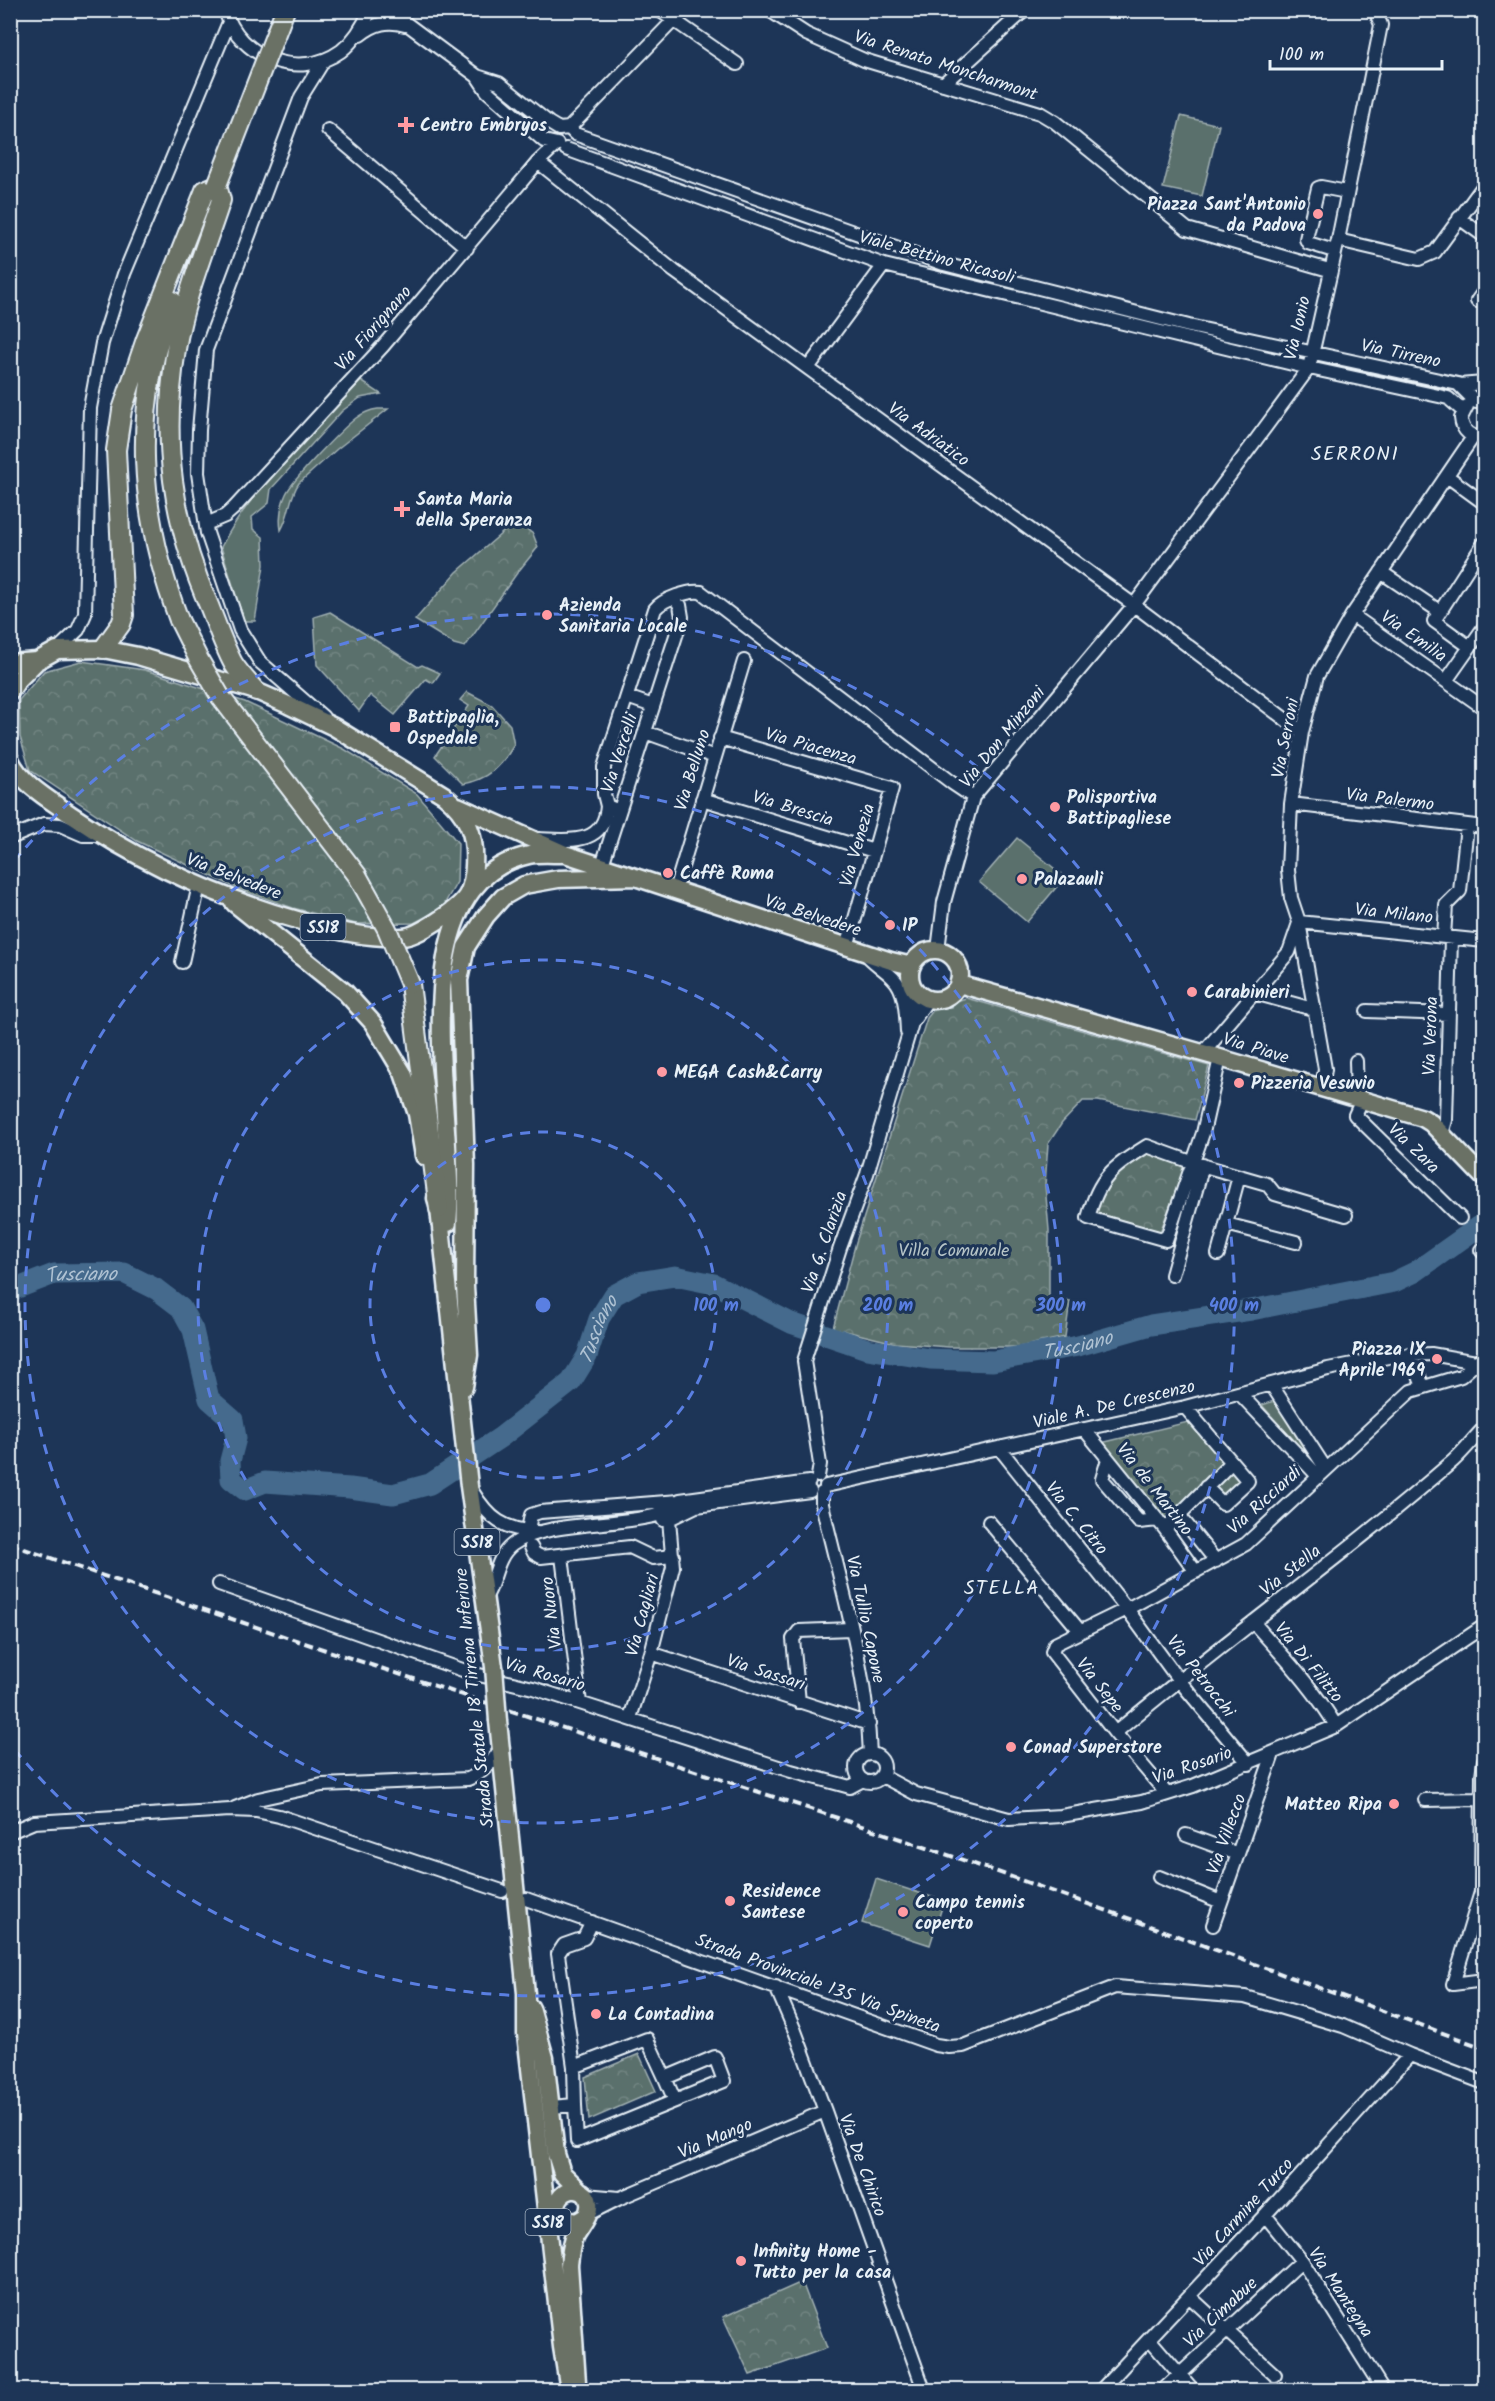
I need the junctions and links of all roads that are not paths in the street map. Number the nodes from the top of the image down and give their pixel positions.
1 (285, 10) edge
2 (370, 10) edge
3 (388, 10) edge
4 (659, 10) edge
5 (686, 10) edge
6 (769, 10) edge
7 (1025, 10) edge
8 (1374, 13) edge
9 (227, 16) edge
10 (673, 21) junction
11 (412, 27) junction
12 (353, 41) junction
13 (324, 60) junction
14 (737, 64) dead end
15 (477, 76) junction
16 (943, 84) junction
17 (328, 130) dead end
18 (568, 131) junction
19 (561, 146) junction
20 (538, 162) junction
21 (217, 184) junction
22 (1485, 185) edge
23 (1347, 192) junction
24 (1459, 218) junction
25 (1485, 236) edge
26 (1336, 245) junction
27 (466, 248) junction
28 (884, 265) junction
29 (1329, 270) junction
30 (1311, 352) junction
31 (808, 368) junction
32 (1309, 368) junction
33 (1485, 383) edge
34 (1459, 385) junction
35 (1482, 402) edge
36 (1462, 411) junction
37 (1481, 437) edge
38 (1447, 476) junction
39 (1485, 503) edge
40 (206, 528) junction
41 (1485, 543) edge
42 (1381, 572) junction
43 (675, 599) junction
44 (1134, 605) junction
45 (1439, 611) junction
46 (1352, 615) junction
47 (1485, 627) edge
48 (1470, 647) junction
49 (103, 649) junction
50 (57, 650) junction
51 (37, 661) junction
52 (744, 661) dead end
53 (10, 663) edge
54 (1446, 681) junction
55 (10, 692) edge
56 (256, 692) junction
57 (627, 697) junction
58 (653, 706) junction
59 (1485, 708) edge
60 (334, 727) junction
61 (645, 732) junction
62 (1302, 732) junction
63 (720, 738) junction
64 (715, 757) junction
65 (12, 761) edge
66 (10, 784) edge
67 (892, 788) joint
68 (973, 797) junction
69 (702, 800) junction
70 (1291, 804) junction
71 (457, 806) junction
72 (613, 808) junction
73 (1467, 826) junction
74 (1485, 827) edge
75 (100, 835) junction
76 (10, 838) edge
77 (532, 839) junction
78 (874, 851) junction
79 (565, 854) junction
80 (602, 865) junction
81 (636, 877) junction
82 (199, 885) junction
83 (675, 890) junction
84 (466, 897) junction
85 (229, 898) junction
86 (1299, 922) junction
87 (1444, 937) junction
88 (1485, 941) edge
89 (855, 949) junction
90 (938, 950) junction
91 (182, 962) dead end
92 (912, 966) junction
93 (959, 984) junction
94 (913, 987) junction
95 (1254, 993) junction
96 (928, 999) junction
97 (1313, 1009) junction
98 (1367, 1011) dead end
99 (1449, 1014) junction
100 (912, 1023) junction
101 (908, 1036) junction
102 (1203, 1053) junction
103 (1220, 1058) junction
104 (1356, 1061) dead end
105 (1322, 1088) junction
106 (1359, 1099) junction
107 (1442, 1134) junction
108 (1198, 1164) junction
109 (1484, 1175) edge
110 (1239, 1176) junction
111 (440, 1209) junction
112 (1346, 1215) dead end
113 (1460, 1218) dead end
114 (1226, 1224) junction
115 (1296, 1242) dead end
116 (1218, 1254) dead end
117 (445, 1256) junction
118 (1172, 1275) dead end
119 (1410, 1354) junction
120 (1480, 1359) edge
121 (1271, 1384) junction
122 (1423, 1386) junction
123 (1239, 1393) junction
124 (1185, 1407) junction
125 (461, 1412) junction
126 (1084, 1429) junction
127 (1484, 1430) edge
128 (1000, 1449) junction
129 (1232, 1462) junction
130 (1322, 1472) junction
131 (469, 1480) junction
132 (817, 1486) junction
133 (1206, 1487) junction
134 (680, 1500) junction
135 (1179, 1515) junction
136 (669, 1519) junction
137 (623, 1522) junction
138 (989, 1522) dead end
139 (1162, 1524) junction
140 (534, 1528) junction
141 (531, 1547) dead end
142 (562, 1556) junction
143 (673, 1556) junction
144 (1216, 1560) junction
145 (1196, 1572) junction
146 (219, 1584) dead end
147 (485, 1598) junction
148 (1127, 1609) junction
149 (1253, 1622) junction
150 (1485, 1626) edge
151 (851, 1629) junction
152 (1080, 1631) junction
153 (1052, 1652) joint
154 (651, 1653) junction
155 (1178, 1679) junction
156 (799, 1702) junction
157 (580, 1703) junction
158 (630, 1718) junction
159 (869, 1724) junction
160 (1336, 1726) junction
161 (1115, 1733) junction
162 (500, 1750) junction
163 (870, 1754) junction
164 (1273, 1754) junction
165 (1484, 1763) edge
166 (1249, 1764) junction
167 (882, 1776) junction
168 (862, 1779) junction
169 (1167, 1794) junction
170 (1425, 1800) dead end
171 (1483, 1804) edge
172 (230, 1810) junction
173 (10, 1833) edge
174 (1186, 1835) dead end
175 (1483, 1850) edge
176 (1238, 1854) junction
177 (1159, 1877) dead end
178 (502, 1891) dead end
179 (1483, 1892) edge
180 (526, 1899) dead end
181 (1221, 1902) junction
182 (592, 1922) junction
183 (1213, 1925) dead end
184 (1485, 1980) edge
185 (776, 1987) junction
186 (526, 1993) junction
187 (528, 2053) junction
188 (1410, 2055) junction
189 (573, 2067) junction
190 (665, 2078) junction
191 (1485, 2083) edge
192 (675, 2101) junction
193 (575, 2105) junction
194 (551, 2107) junction
195 (825, 2111) junction
196 (583, 2193) junction
197 (620, 2198) junction
198 (558, 2200) junction
199 (586, 2215) junction
200 (1265, 2215) junction
201 (561, 2217) junction
202 (1302, 2261) junction
203 (1190, 2297) junction
204 (1227, 2330) junction
205 (1150, 2340) junction
206 (562, 2347) junction
207 (1275, 2374) dead end
208 (1178, 2375) junction
209 (1106, 2389) edge
210 (569, 2391) edge
211 (577, 2391) edge
212 (924, 2391) edge
213 (1163, 2391) edge
214 (1193, 2391) edge
215 (1383, 2391) edge

1 - 21 highway, bridge
2 - 12 street
3 - 11 street
4 - 10 street
5 - 10 street
6 - 16 street, Via Renato Moncharmont
7 - 16 street
8 - 23 street, Via Ionio
9 - 13 street
9 - 50 street
10 - 14 street
10 - 18 street
11 - 12 street
11 - 15 street
12 - 13 street
13 - 40 street
15 - 18 street, Viale Bettino Ricasoli
15 - 19 street, Viale Bettino Ricasoli
16 - 29 street, Via Renato Moncharmont
17 - 27 street
18 - 19 street, Via Fiorignano
18 - 19 street
18 - 30 street, Viale Bettino Ricasoli
19 - 20 street, Via Fiorignano
19 - 28 street, Viale Bettino Ricasoli
20 - 27 street, Via Fiorignano
20 - 31 street, Via Adriatico
21 - 49 highway
21 - 56 highway
21 - 111 highway, bridge
22 - 24 street
23 - 26 street, Via Ionio
23 - 26 street
24 - 25 street
24 - 26 street
26 - 29 street, Via Ionio
27 - 40 street, Via Fiorignano
28 - 31 street
28 - 32 street, Viale Bettino Ricasoli
29 - 30 street, Via Ionio
30 - 32 street, Via Ionio
30 - 34 street, Via Tirreno
31 - 44 street, Via Adriatico
32 - 36 street, Via Tirreno
32 - 44 street, Via Ionio
33 - 34 street
34 - 35 street, Via Tirreno
35 - 36 street
36 - 37 street
37 - 38 street, Via Serroni
38 - 39 street
38 - 42 street, Via Serroni
40 - 60 street
41 - 45 street
42 - 45 street
42 - 46 street, Via Serroni
43 - 57 street, Via Vercelli
43 - 58 street, Via Vercelli
43 - 68 street
44 - 62 street, Via Adriatico
44 - 68 street, Via Don Minzoni
45 - 48 street
46 - 54 street, Via Emilia
46 - 62 street, Via Serroni
47 - 48 street
48 - 54 street
49 - 50 main road, Via Belvedere / SS18
49 - 56 main road, Via Belvedere / SS18
50 - 51 main road, Via Belvedere / SS18
51 - 53 main road, SS18
51 - 55 main road, Via Belvedere / SS18
52 - 63 street, Via Belluno
54 - 59 street, Via Emilia
56 - 60 main road, Via Belvedere / SS18
57 - 58 street, Via Vercelli
57 - 72 street, Via Vercelli
58 - 61 street, Via Vercelli
60 - 71 main road, Via Belvedere / SS18
61 - 64 street
61 - 72 street, Via Vercelli
62 - 70 street, Via Serroni
63 - 64 street, Via Belluno
63 - 67 street, Via Piacenza
64 - 69 street, Via Belluno
65 - 66 street
65 - 75 main road, Via Belvedere / SS18
67 - 78 street, Via Venezia
68 - 90 street, Via Don Minzoni
69 - 78 street, Via Brescia
69 - 83 street, Via Belluno
70 - 73 street, Via Palermo
70 - 86 street, Via Serroni
71 - 77 main road, Via Belvedere
71 - 84 main road, Via Belvedere / SS18
72 - 77 street
72 - 80 street, Via Vercelli
73 - 74 street, Via Palermo
73 - 87 street, Via Verona
75 - 76 street
75 - 82 main road, Via Belvedere / SS18
77 - 79 main road, Via Belvedere
78 - 89 street, Via Venezia
79 - 80 main road, Via Belvedere
79 - 84 main road, Via Belvedere
80 - 81 main road, Via Belvedere
81 - 83 main road, Via Belvedere
81 - 125 main road
82 - 85 main road, Via Belvedere / SS18
82 - 91 street
83 - 89 main road, Via Belvedere
84 - 85 main road, Via Belvedere / SS18
84 - 117 main road, Strada Statale 18 Tirrena Inferiore / SS18
85 - 111 main road, Strada Statale 18 Tirrena Inferiore / SS18
86 - 87 street, Via Milano
86 - 95 street
86 - 97 street, Via Serroni
87 - 88 street, Via Milano
87 - 99 street, Via Verona
89 - 92 main road, Via Belvedere
89 - 101 street
90 - 92 main road
90 - 93 main road
92 - 94 main road
93 - 96 main road
93 - 102 main road
94 - 96 main road
94 - 100 street, Via G. Clarizia
95 - 97 street
95 - 102 street
96 - 100 street, Via G. Clarizia
97 - 105 street, Via Serroni
98 - 99 street
99 - 107 street, Via Verona
100 - 101 street, Via G. Clarizia
101 - 132 street, Via G. Clarizia
102 - 103 main road, Via Piave
103 - 105 main road, Via Piave
103 - 108 street
104 - 106 street
105 - 106 main road, Via Piave
106 - 107 main road, Via Piave
106 - 113 street, Via Zara
107 - 109 main road, Via Piave
108 - 108 street
108 - 110 street
108 - 118 street
110 - 112 street
110 - 114 street
111 - 117 main road, Strada Statale 18 Tirrena Inferiore / SS18
114 - 115 street
114 - 116 street
117 - 125 main road, Strada Statale 18 Tirrena Inferiore / SS18
119 - 120 street, Viale A. De Crescenzo
119 - 121 street, Viale A. De Crescenzo
119 - 122 street
120 - 122 street, Via Ricciardi
121 - 123 street, Viale A. De Crescenzo
121 - 130 street
122 - 130 street, Via Ricciardi
123 - 124 street, Viale A. De Crescenzo
123 - 130 street
124 - 126 street, Viale A. De Crescenzo
124 - 129 street
125 - 131 main road, Strada Statale 18 Tirrena Inferiore / SS18
126 - 128 street, Viale A. De Crescenzo
126 - 139 street, Via de Martino
127 - 149 street, Via Stella
128 - 132 street, Viale A. De Crescenzo
128 - 148 street, Via C. Citro
129 - 133 street
129 - 133 street
130 - 144 street, Via Ricciardi
131 - 140 street
131 - 147 main road, Strada Statale 18 Tirrena Inferiore / SS18
132 - 134 street, Viale A. De Crescenzo
132 - 136 street, Viale A. De Crescenzo
132 - 151 street, Via Tullio Capone
133 - 135 street
134 - 137 street, Viale A. De Crescenzo
134 - 140 street, Viale A. De Crescenzo
135 - 139 street
135 - 144 street
136 - 137 street, Viale A. De Crescenzo
136 - 143 street, Via Cagliari
137 - 140 street, Viale A. De Crescenzo
138 - 152 street
139 - 145 street, Via de Martino
140 - 147 street, Viale A. De Crescenzo
141 - 142 street
142 - 143 street
142 - 157 street, Via Nuoro
143 - 154 street, Via Cagliari
144 - 145 street, Via Ricciardi
145 - 148 street, Via Ricciardi
146 - 157 street, Via Rosario
147 - 162 main road, Strada Statale 18 Tirrena Inferiore / SS18, bridge
148 - 152 street, Via Ricciardi
148 - 155 street, Via Petrocchi
149 - 155 street, Via Stella
149 - 160 street, Via Di Filitto
150 - 160 street, Via Rosario
151 - 156 street
151 - 159 street, Via Tullio Capone
152 - 153 street, Via Ricciardi
153 - 161 street, Via Sepe
154 - 156 street, Via Sassari
154 - 158 street, Via Cagliari
155 - 161 street, Via Stella
155 - 166 street, Via Petrocchi
156 - 159 street, Via Sassari
157 - 158 street, Via Rosario
158 - 168 street, Via Rosario
159 - 163 street, Via Tullio Capone
160 - 164 street, Via Rosario
161 - 169 street, Via Sepe
162 - 172 street
162 - 186 main road, Strada Statale 18 Tirrena Inferiore / SS18
163 - 167 street
163 - 168 street
164 - 166 street, Via Rosario
164 - 176 street, Via Villecco
165 - 171 street
166 - 169 street, Via Rosario
167 - 168 street
167 - 169 street, Via Rosario
170 - 171 street
171 - 175 street
172 - 173 street
172 - 178 street
174 - 176 street
175 - 179 street
176 - 181 street, Via Villecco
177 - 181 street
179 - 184 street
180 - 182 street, Strada Provinciale 135 Via Spineta
181 - 183 street, Via Villecco
182 - 185 street, Strada Provinciale 135 Via Spineta
182 - 189 street
185 - 188 street, Strada Provinciale 135 Via Spineta
185 - 195 street, Via De Chirico
186 - 187 main road, Strada Statale 18 Tirrena Inferiore / SS18
186 - 194 main road, Strada Statale 18 Tirrena Inferiore / SS18
187 - 198 main road, SS18
187 - 206 main road, Strada Statale 18 Tirrena Inferiore / SS18
188 - 191 street, Strada Provinciale 135 Via Spineta
188 - 200 street, Via Carmine Turco
189 - 190 street
189 - 193 street
190 - 192 street
190 - 192 street
192 - 193 street
193 - 194 street
194 - 196 main road, Strada Statale 18 Tirrena Inferiore / SS18
195 - 197 street, Via Mango
195 - 212 street, Via De Chirico
196 - 197 street, Via Mango
196 - 198 main road
196 - 199 main road
197 - 199 street, Via Mango
198 - 201 main road
199 - 201 main road
199 - 211 main road, SS18
200 - 202 street, Via Mantegna
200 - 203 street, Via Carmine Turco
201 - 206 main road, SS18
202 - 204 street, Via Cimabue
202 - 215 street, Via Mantegna
203 - 204 street
203 - 205 street, Via Carmine Turco
204 - 207 street
204 - 208 street, Via Cimabue
205 - 208 street
205 - 209 street, Via Carmine Turco
206 - 210 main road, Strada Statale 18 Tirrena Inferiore / SS18
208 - 213 street, Via Cimabue
208 - 214 street

